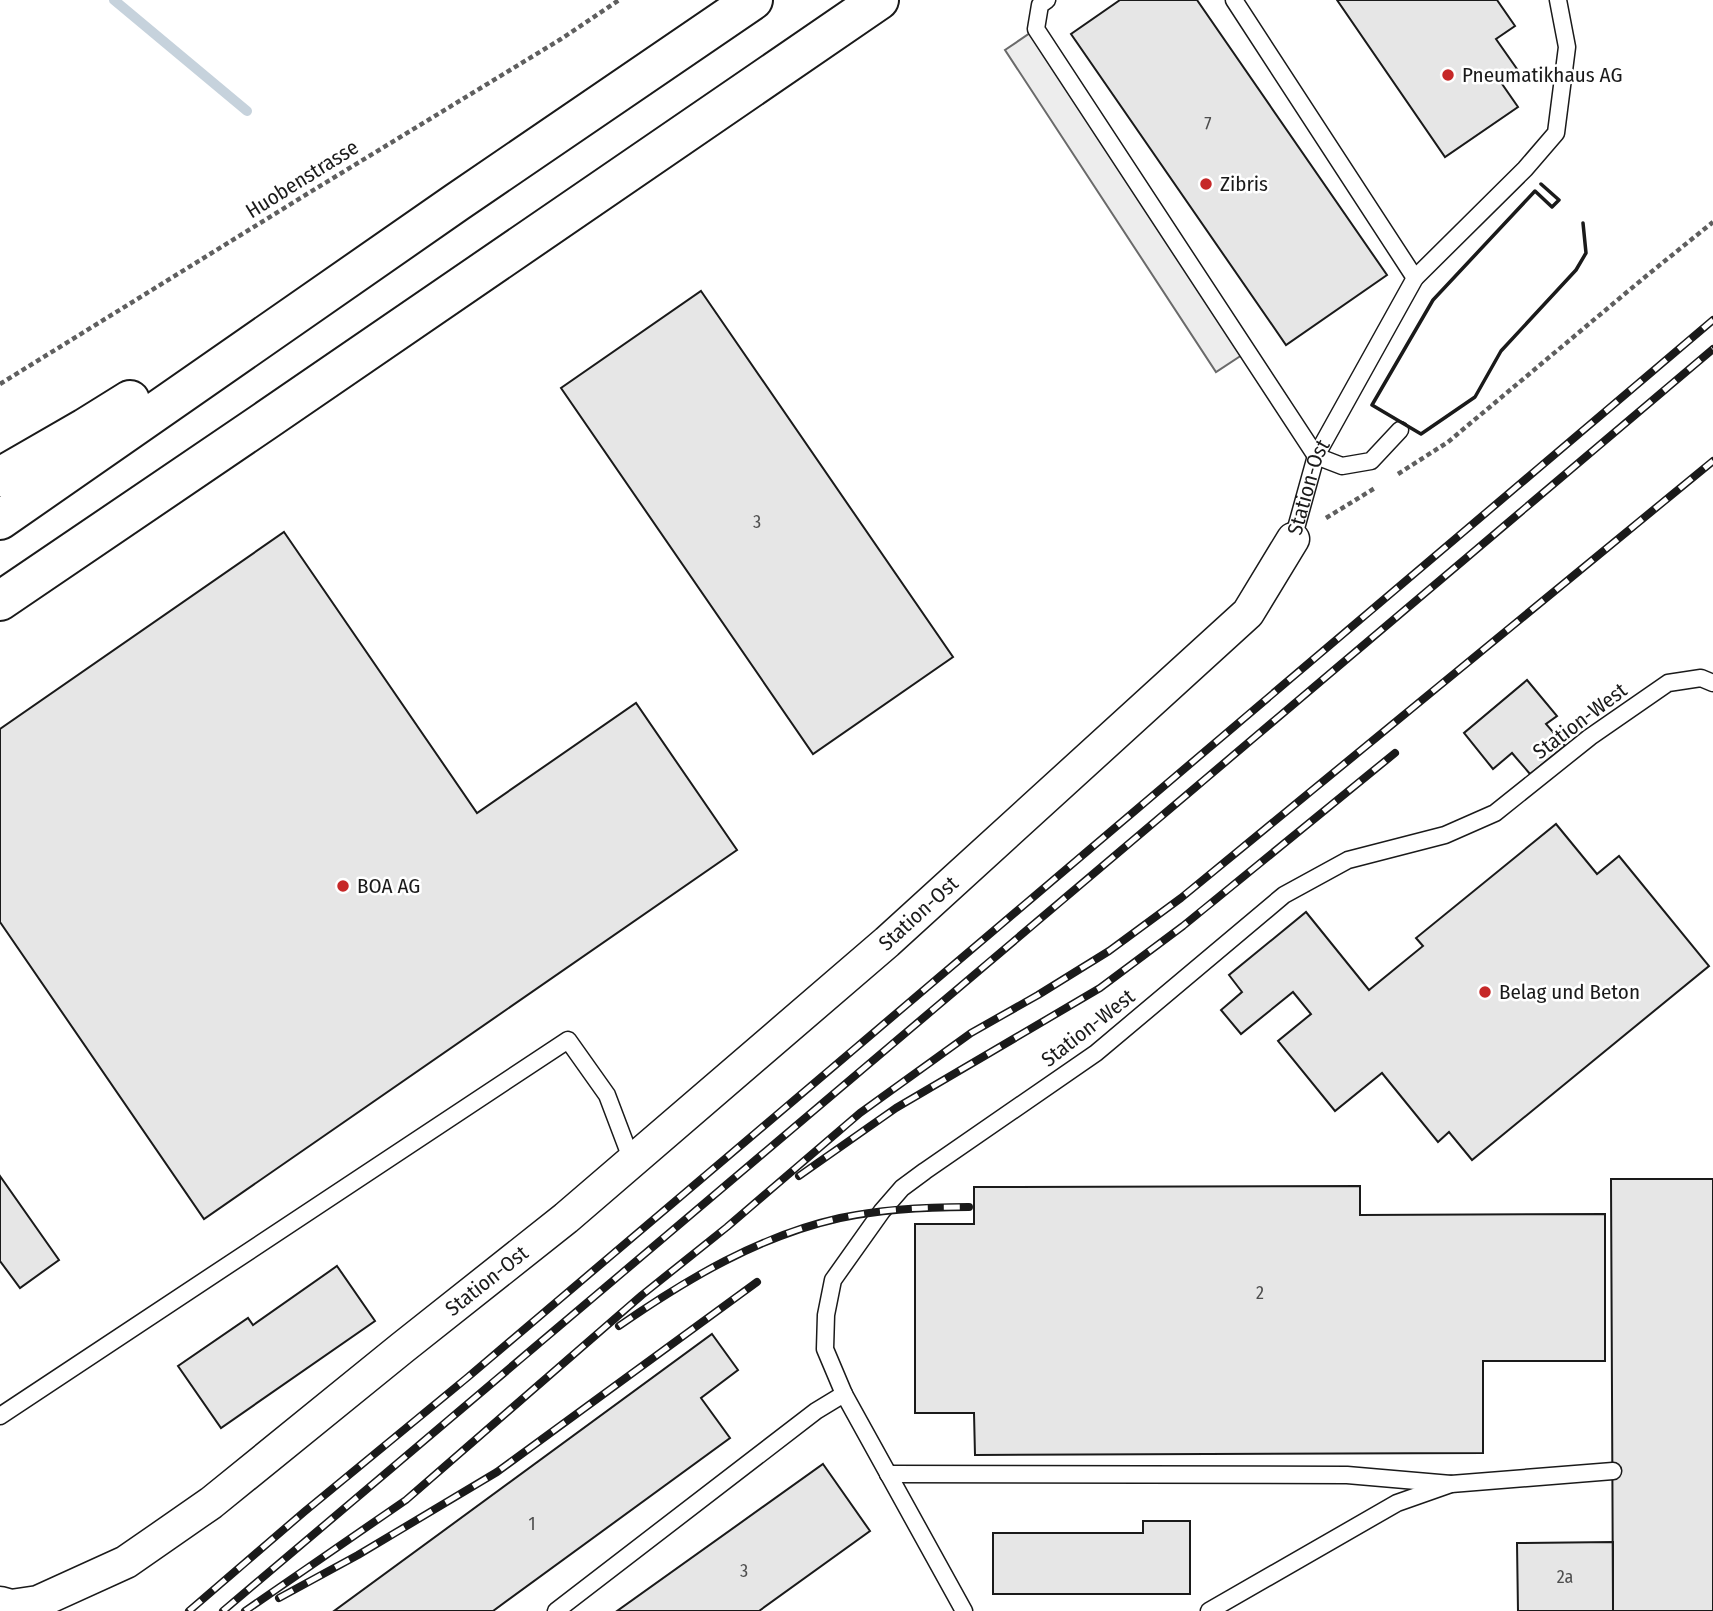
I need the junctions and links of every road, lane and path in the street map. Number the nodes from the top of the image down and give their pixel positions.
1 (620, 0) edge
2 (753, 0) edge
3 (878, 0) edge
4 (1234, 0) edge
5 (1558, 0) edge
6 (1044, 2) edge
7 (1713, 222) edge
8 (1415, 278) junction
9 (339, 283) junction
10 (0, 384) edge
11 (1400, 430) dead end
12 (1316, 456) junction
13 (0, 477) edge
14 (1393, 477) dead end
15 (1382, 484) dead end
16 (0, 520) edge
17 (1293, 540) junction
18 (0, 601) edge
19 (1713, 683) edge
20 (632, 1161) junction
21 (844, 1394) junction
22 (0, 1416) edge
23 (1613, 1471) dead end
24 (888, 1474) junction
25 (1451, 1484) junction
26 (7, 1607) edge
27 (556, 1611) edge
28 (964, 1611) edge
29 (1209, 1611) edge

1 - 10 path, Huobenstrasse
2 - 9 highway
3 - 18 highway
4 - 8 lane
5 - 8 lane, Station-Ost
6 - 12 lane
7 - 14 path
8 - 12 lane, Station-Ost
9 - 13 highway
9 - 16 highway
11 - 12 lane
12 - 17 lane, Station-Ost
15 - 17 path
17 - 20 street, Station-Ost
19 - 21 lane, Station-West
20 - 22 lane
20 - 26 street, Station-Ost
21 - 24 lane, Station-West
21 - 27 lane
23 - 25 lane
24 - 25 lane
24 - 28 lane, Station-West
25 - 29 lane

